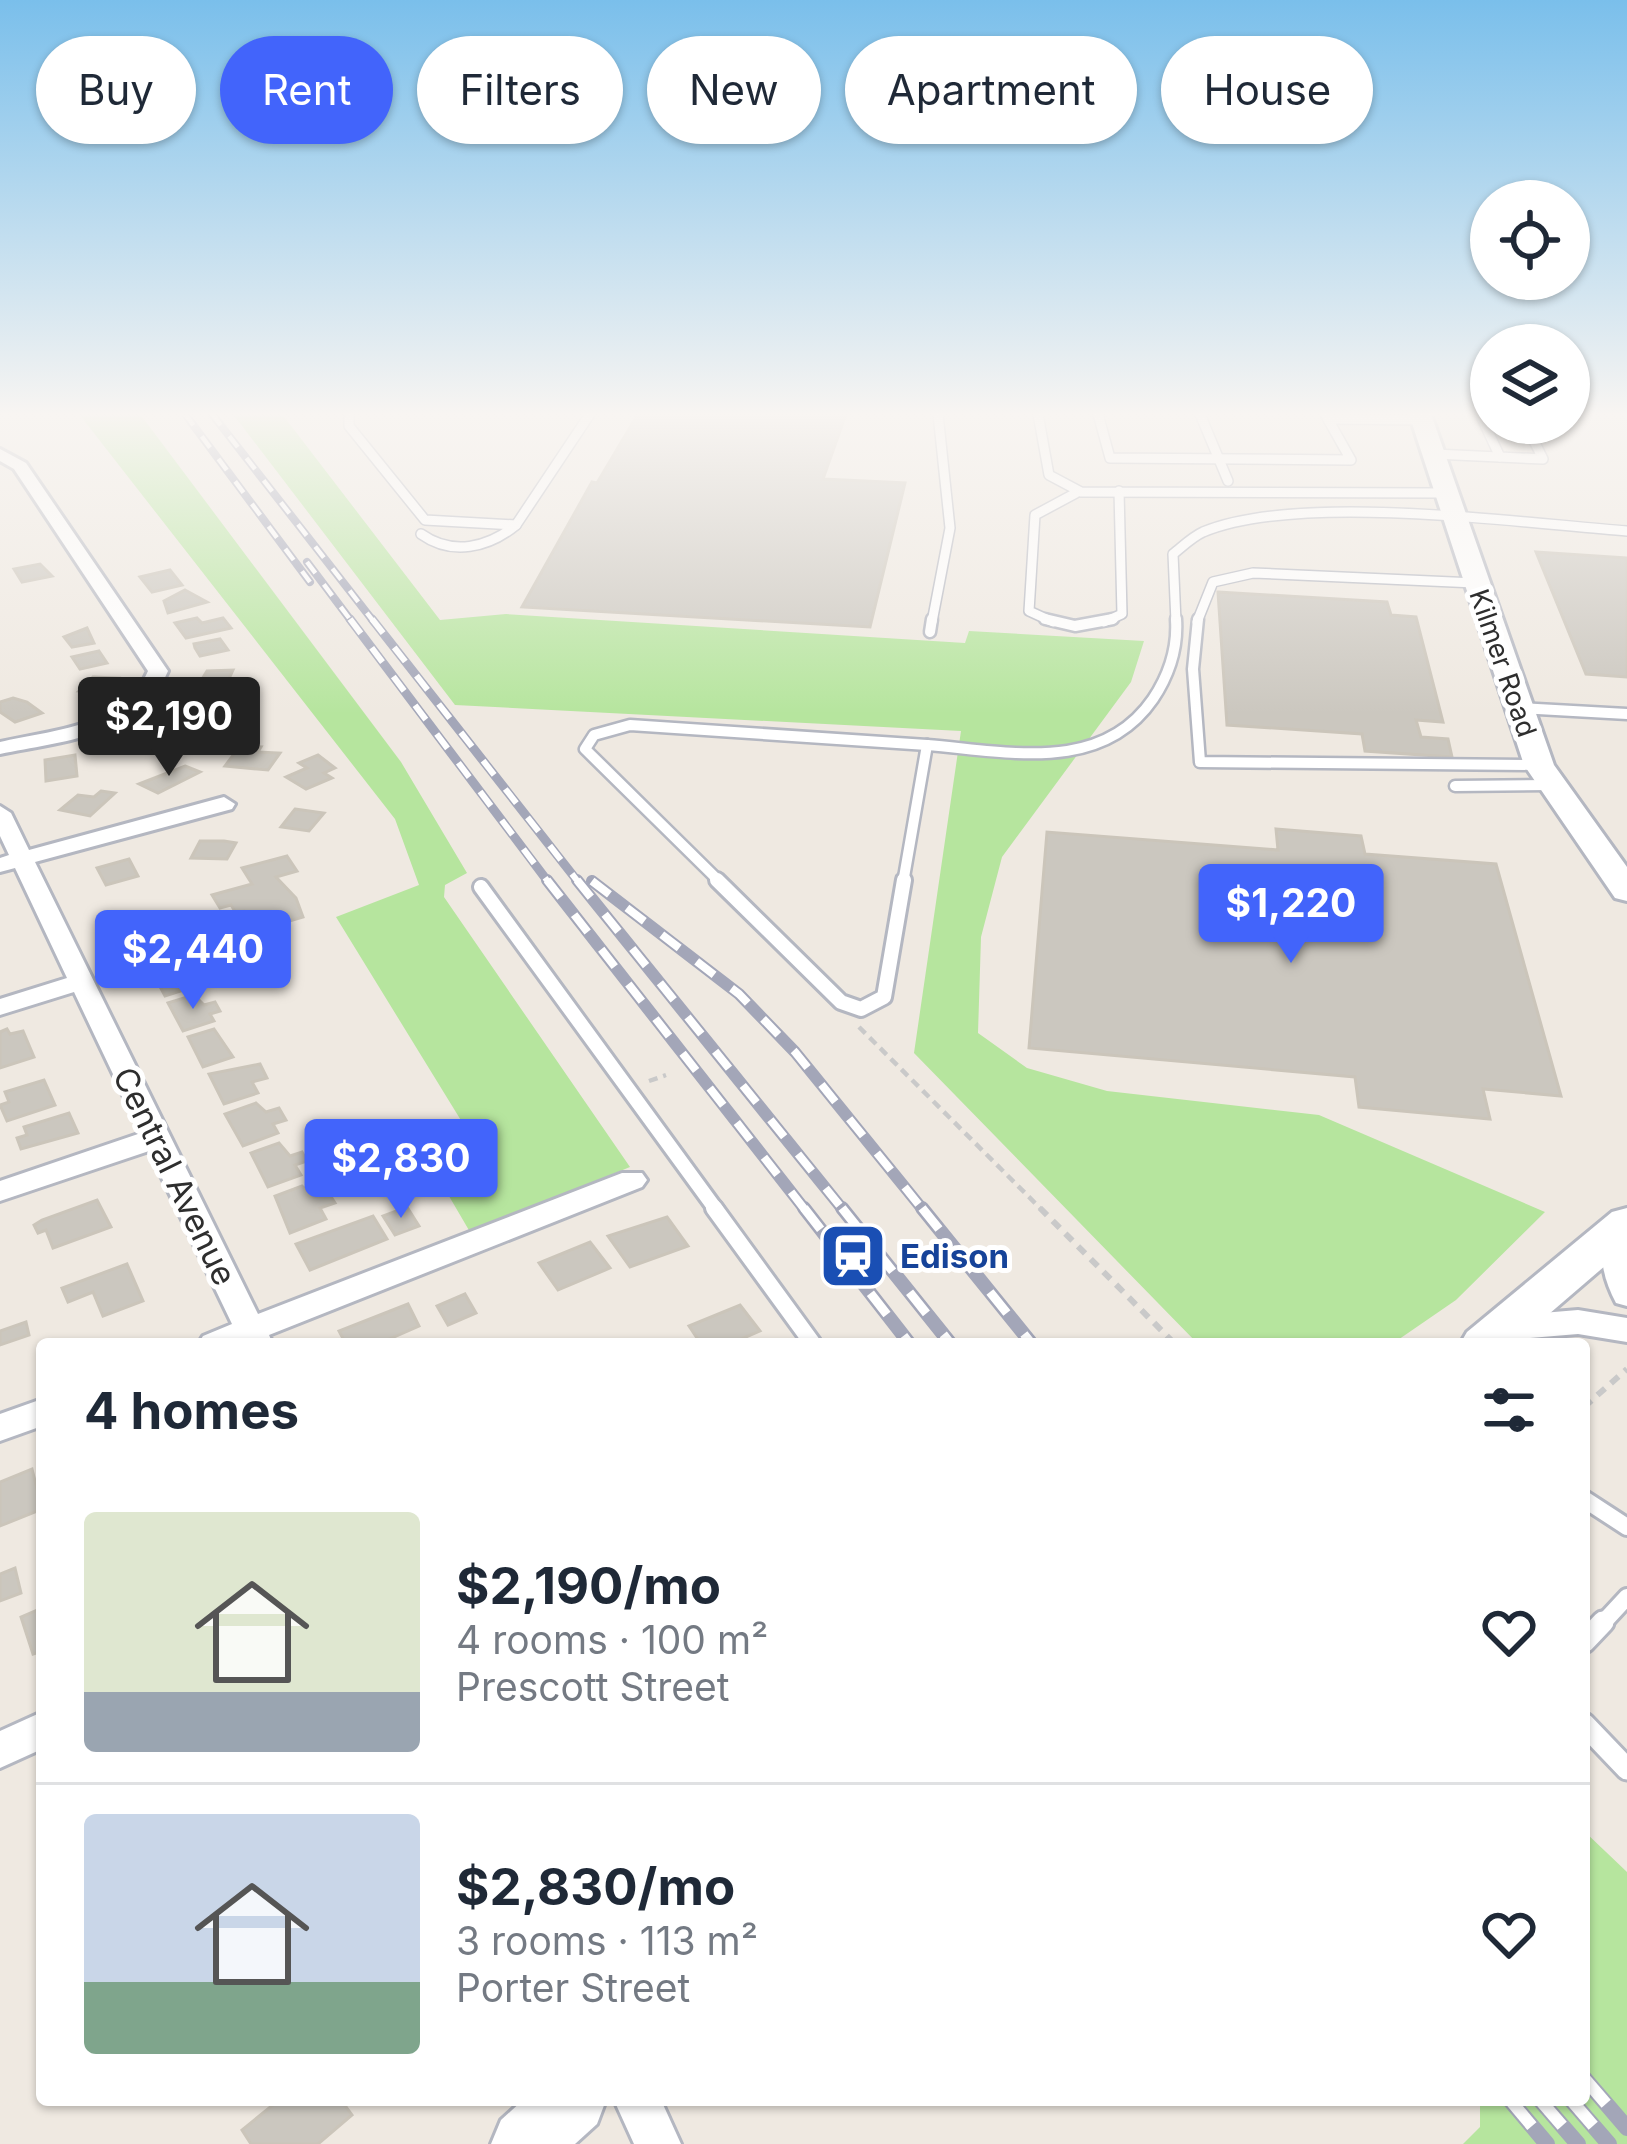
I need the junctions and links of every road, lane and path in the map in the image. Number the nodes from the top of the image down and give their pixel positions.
1 (52, 514) edge
2 (420, 514) edge
3 (523, 514) edge
4 (949, 514) edge
5 (1036, 514) edge
6 (1120, 514) edge
7 (1277, 514) edge
8 (1453, 514) edge
9 (1503, 514) edge
10 (516, 525) junction
11 (1627, 531) edge
12 (421, 534) dead end
13 (1475, 583) junction
14 (930, 632) dead end
15 (1519, 708) junction
16 (1627, 713) edge
17 (927, 745) junction
18 (0, 748) edge
19 (1545, 775) junction
20 (1455, 786) dead end
21 (224, 804) dead end
22 (0, 813) edge
23 (11, 862) edge
24 (481, 887) dead end
25 (1627, 891) edge
26 (83, 981) junction
27 (0, 1007) edge
28 (861, 1010) junction
29 (666, 1075) dead end
30 (647, 1082) dead end
31 (154, 1138) junction
32 (632, 1180) dead end
33 (0, 1191) edge
34 (1623, 1225) edge
35 (1627, 1295) edge
36 (1627, 1330) edge
37 (1495, 1336) edge
38 (254, 1337) edge
39 (809, 1338) edge
40 (1168, 1338) edge
41 (1627, 1369) edge
42 (1590, 1402) edge
43 (36, 1414) edge
44 (0, 1428) edge
45 (1590, 1503) edge
46 (1627, 1527) edge
47 (1627, 1597) edge
48 (1590, 1636) edge
49 (1590, 1730) edge
50 (36, 1733) edge
51 (0, 1750) edge
52 (1627, 1769) edge
53 (566, 2106) edge
54 (640, 2106) edge
55 (525, 2144) edge
56 (658, 2144) edge

1 - 18 street
2 - 10 lane
3 - 10 lane
4 - 14 lane
5 - 6 lane
7 - 17 lane
8 - 13 street, Kilmer Road
9 - 11 lane
10 - 12 lane
13 - 15 street, Kilmer Road
13 - 19 lane
15 - 16 lane
15 - 19 street, Kilmer Road
17 - 28 lane
17 - 28 lane
19 - 20 lane
19 - 25 street, Kilmer Road
21 - 23 street
22 - 23 street, Central Avenue
23 - 26 street, Central Avenue
24 - 39 lane
26 - 27 street
26 - 31 street, Central Avenue
28 - 40 path
29 - 30 path
31 - 33 street
31 - 38 street, Central Avenue
32 - 38 street
34 - 35 street
34 - 37 street
36 - 37 street
41 - 42 path
43 - 44 street
45 - 46 lane
47 - 48 lane
49 - 52 lane
50 - 51 street
53 - 55 street
54 - 56 street

